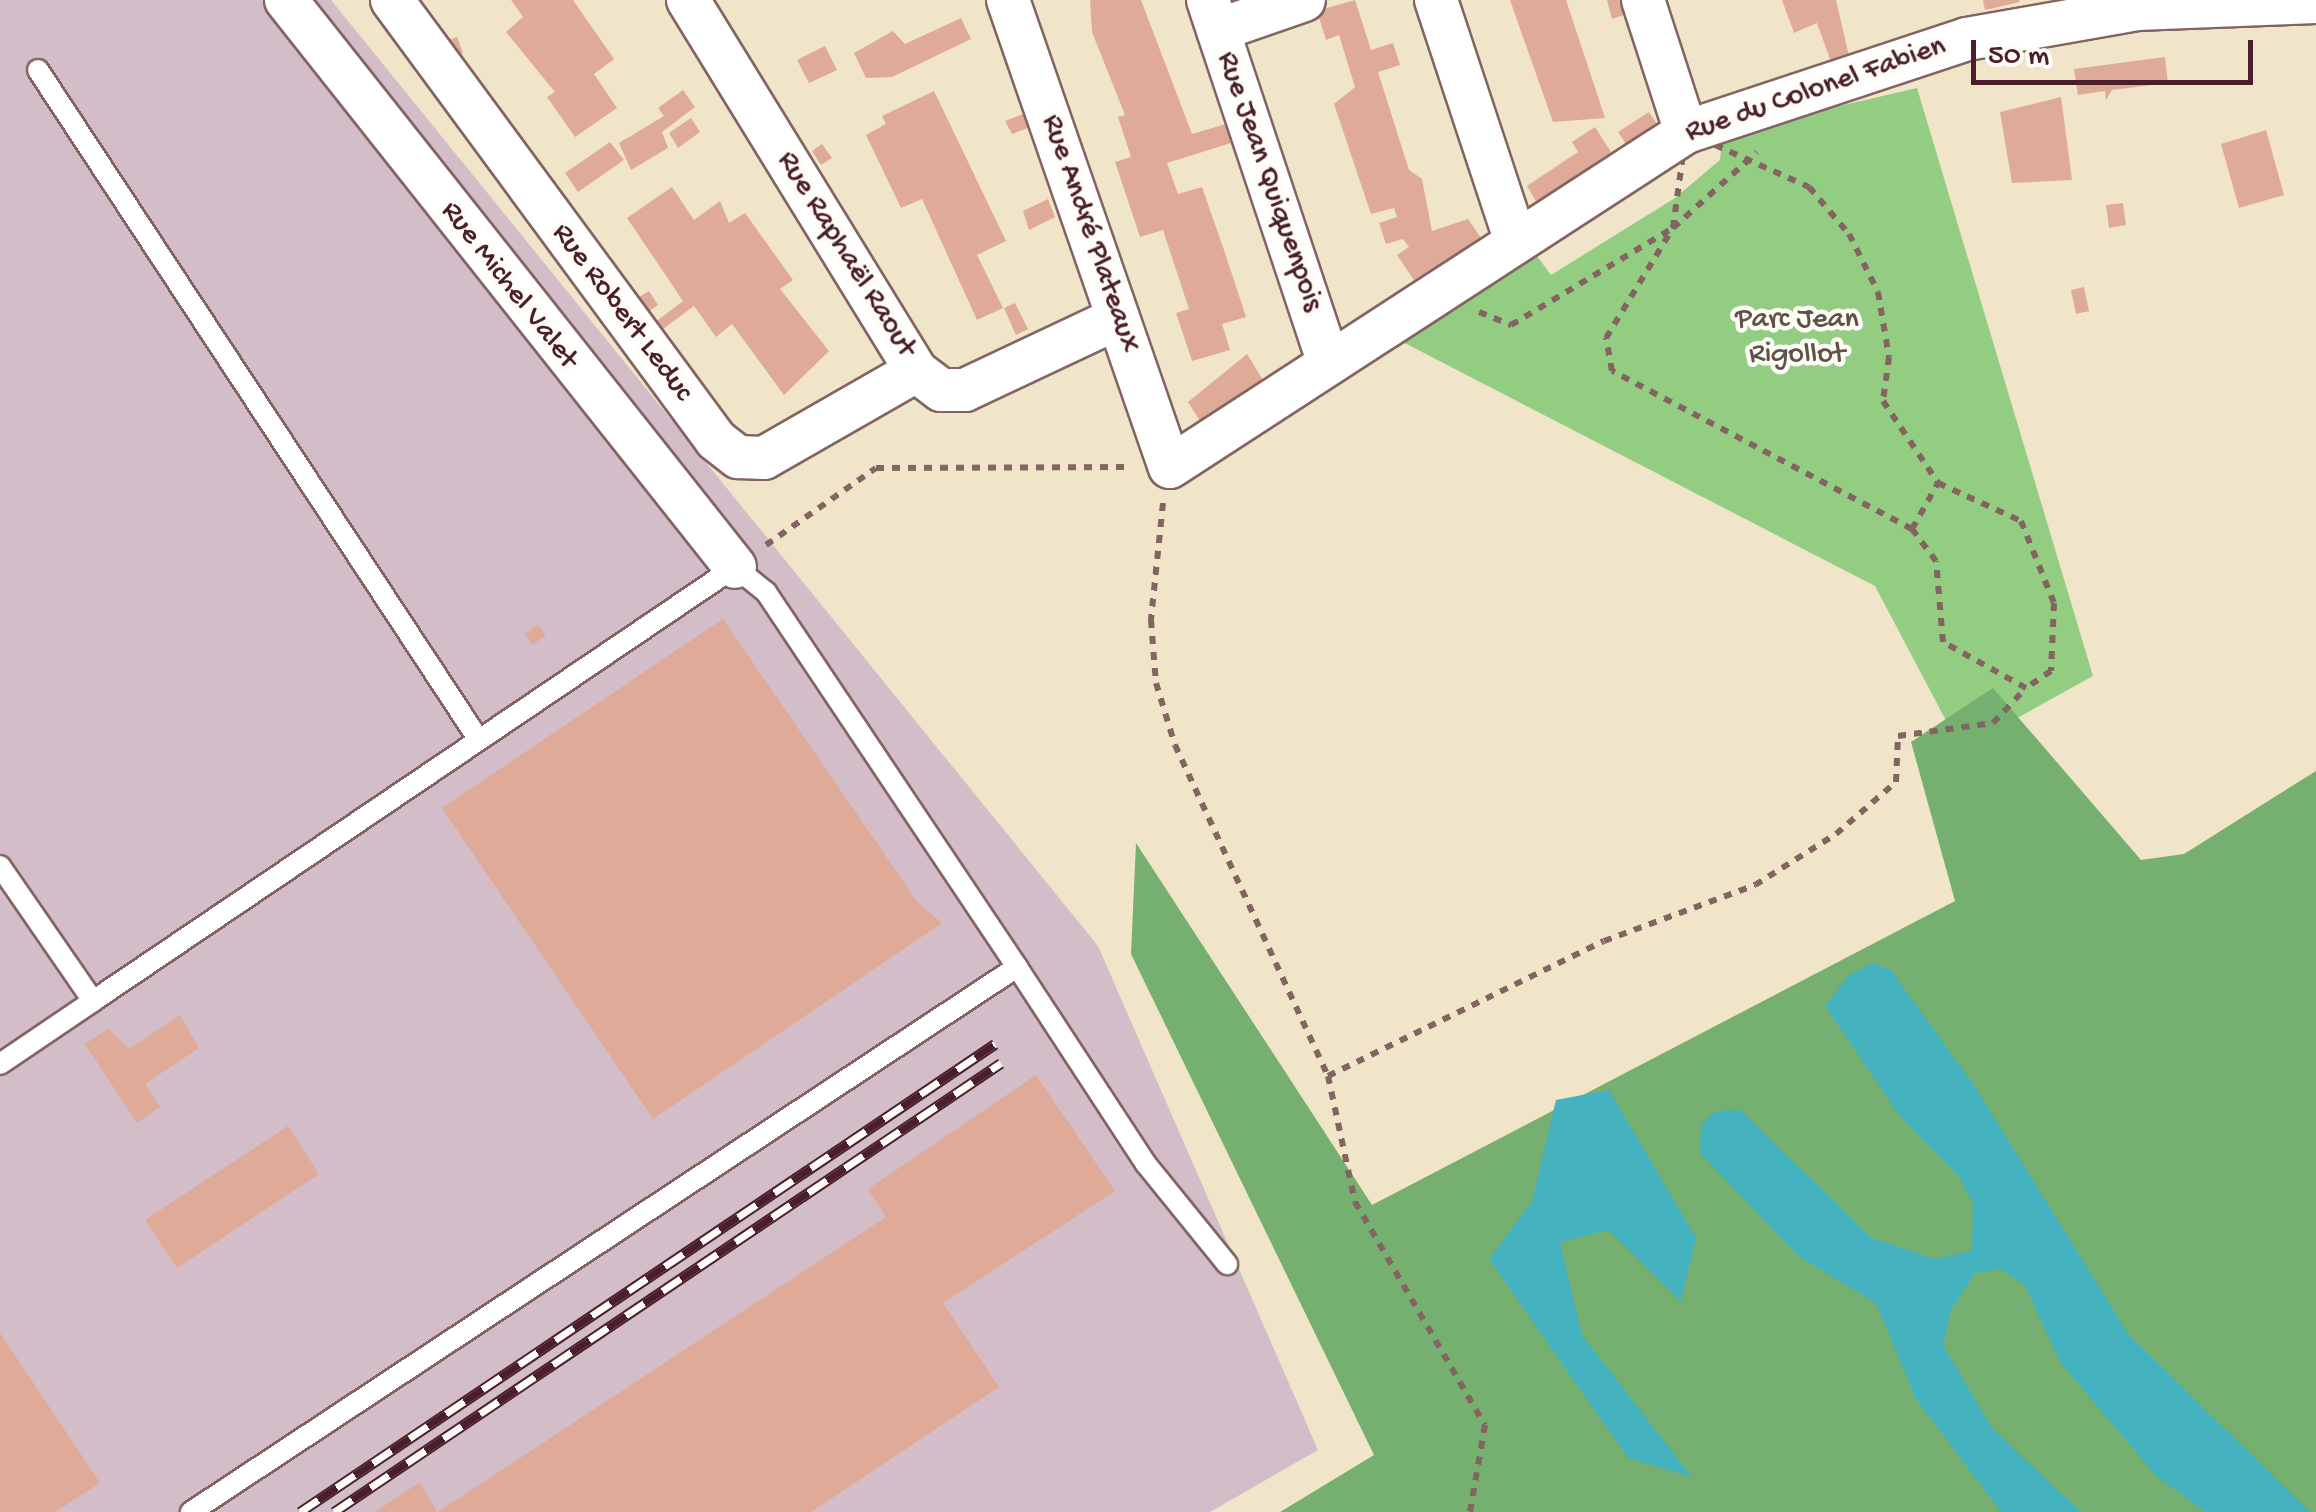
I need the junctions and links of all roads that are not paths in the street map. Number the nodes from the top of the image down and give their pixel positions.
1 (286, 0) edge
2 (392, 0) edge
3 (688, 0) edge
4 (1008, 0) edge
5 (1304, 0) edge
6 (1436, 0) edge
7 (1644, 0) edge
8 (2316, 2) edge
9 (2152, 4) edge
10 (1212, 15) edge
11 (1967, 19) edge
12 (38, 70) dead end
13 (1686, 132) junction
14 (1516, 242) junction
15 (1118, 318) junction
16 (1329, 364) junction
17 (916, 370) junction
18 (1170, 467) joint
19 (735, 567) junction
20 (477, 737) junction
21 (0, 866) edge
22 (1018, 967) junction
23 (93, 1001) junction
24 (0, 1064) edge
25 (1227, 1264) dead end
26 (191, 1512) edge

1 - 19 street, Rue Michel Valet
2 - 17 street, Rue Robert Leduc
3 - 17 street, Rue Raphaël Raout
4 - 15 street, Rue André Plateaux
5 - 10 street
6 - 14 street
7 - 13 street
8 - 9 street, Rue du Colonel Fabien
9 - 11 street, Rue du Colonel Fabien
10 - 16 street, Rue Jean Quiquenpois
11 - 13 street, Rue du Colonel Fabien
12 - 20 lane
13 - 14 street, Rue du Colonel Fabien
14 - 16 street, Rue du Colonel Fabien
15 - 17 street, Rue Raphaël Raout
15 - 18 street, Rue André Plateaux
16 - 18 street, Rue du Colonel Fabien
19 - 20 lane
19 - 22 lane
20 - 23 lane
21 - 23 lane
22 - 25 lane
22 - 26 lane
23 - 24 lane

